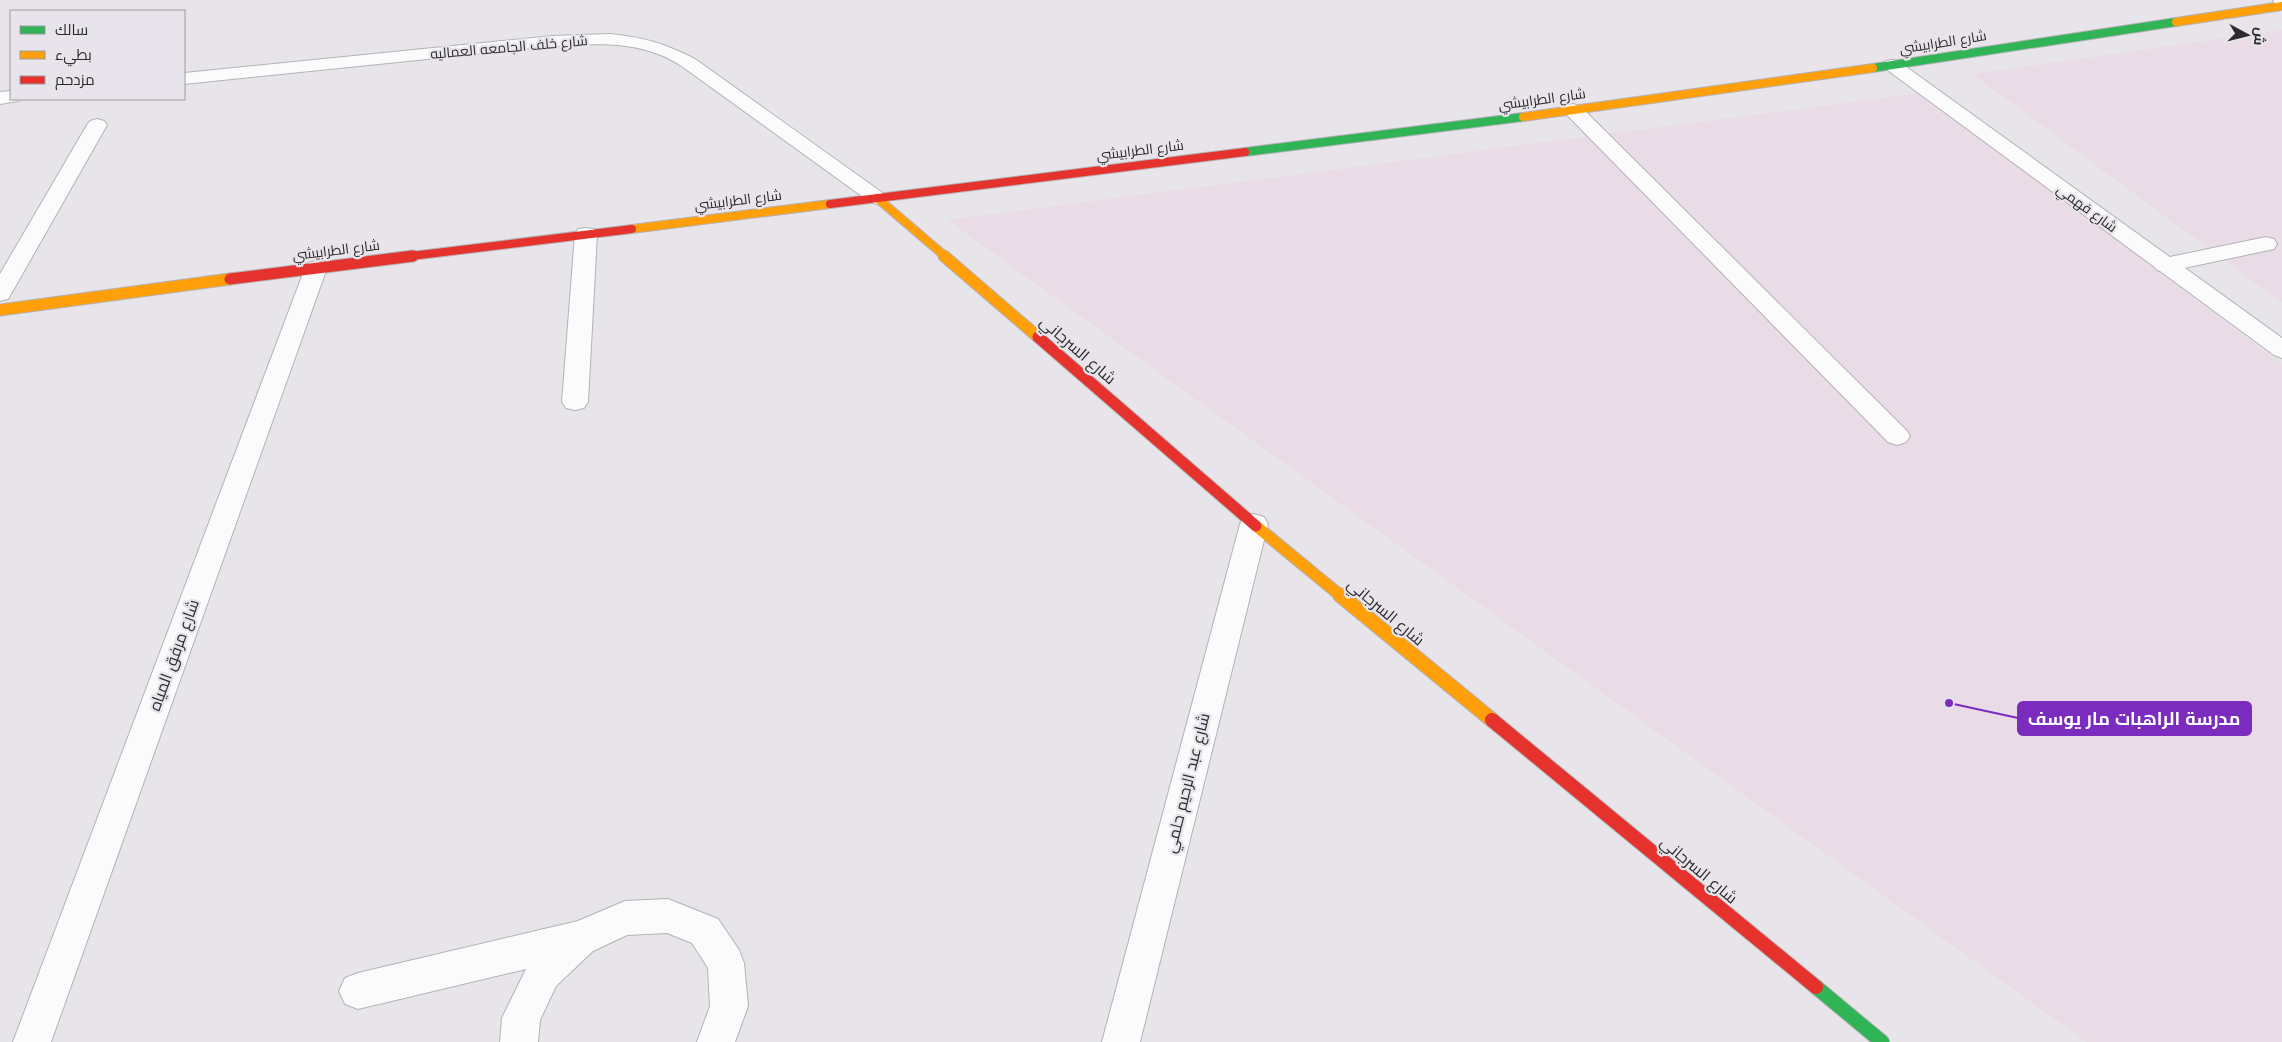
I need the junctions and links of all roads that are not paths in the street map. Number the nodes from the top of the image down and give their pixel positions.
1 (2282, 6) edge
2 (1892, 65) junction
3 (185, 79) edge
4 (1573, 110) junction
5 (97, 125) dead end
6 (877, 198) junction
7 (586, 234) junction
8 (2266, 244) dead end
9 (2165, 264) junction
10 (316, 268) junction
11 (0, 294) edge
12 (0, 310) edge
13 (2282, 350) edge
14 (575, 402) dead end
15 (1897, 436) dead end
16 (1254, 524) junction
17 (581, 938) junction
18 (358, 991) dead end
19 (32, 1042) edge
20 (519, 1042) edge
21 (716, 1042) edge
22 (1121, 1042) edge
23 (1882, 1042) edge

1 - 2 street, شارع الطرابيشي
2 - 4 street, شارع الطرابيشي
2 - 9 street, شارع فهمي
3 - 6 street, شارع خلف الجامعه العماليه
4 - 6 street, شارع الطرابيشي
4 - 15 street
5 - 11 street
6 - 7 street, شارع الطرابيشي
6 - 16 street, شارع السرجاني
7 - 10 street, شارع الطرابيشي
7 - 14 street
8 - 9 street
9 - 13 street, شارع فهمي
10 - 12 street, شارع الطرابيشي
10 - 19 street, شارع مرفق المياه
16 - 22 street, شارع عبد الرحيم حلمي
16 - 23 street, شارع السرجاني
17 - 18 street
17 - 20 street
17 - 21 street

